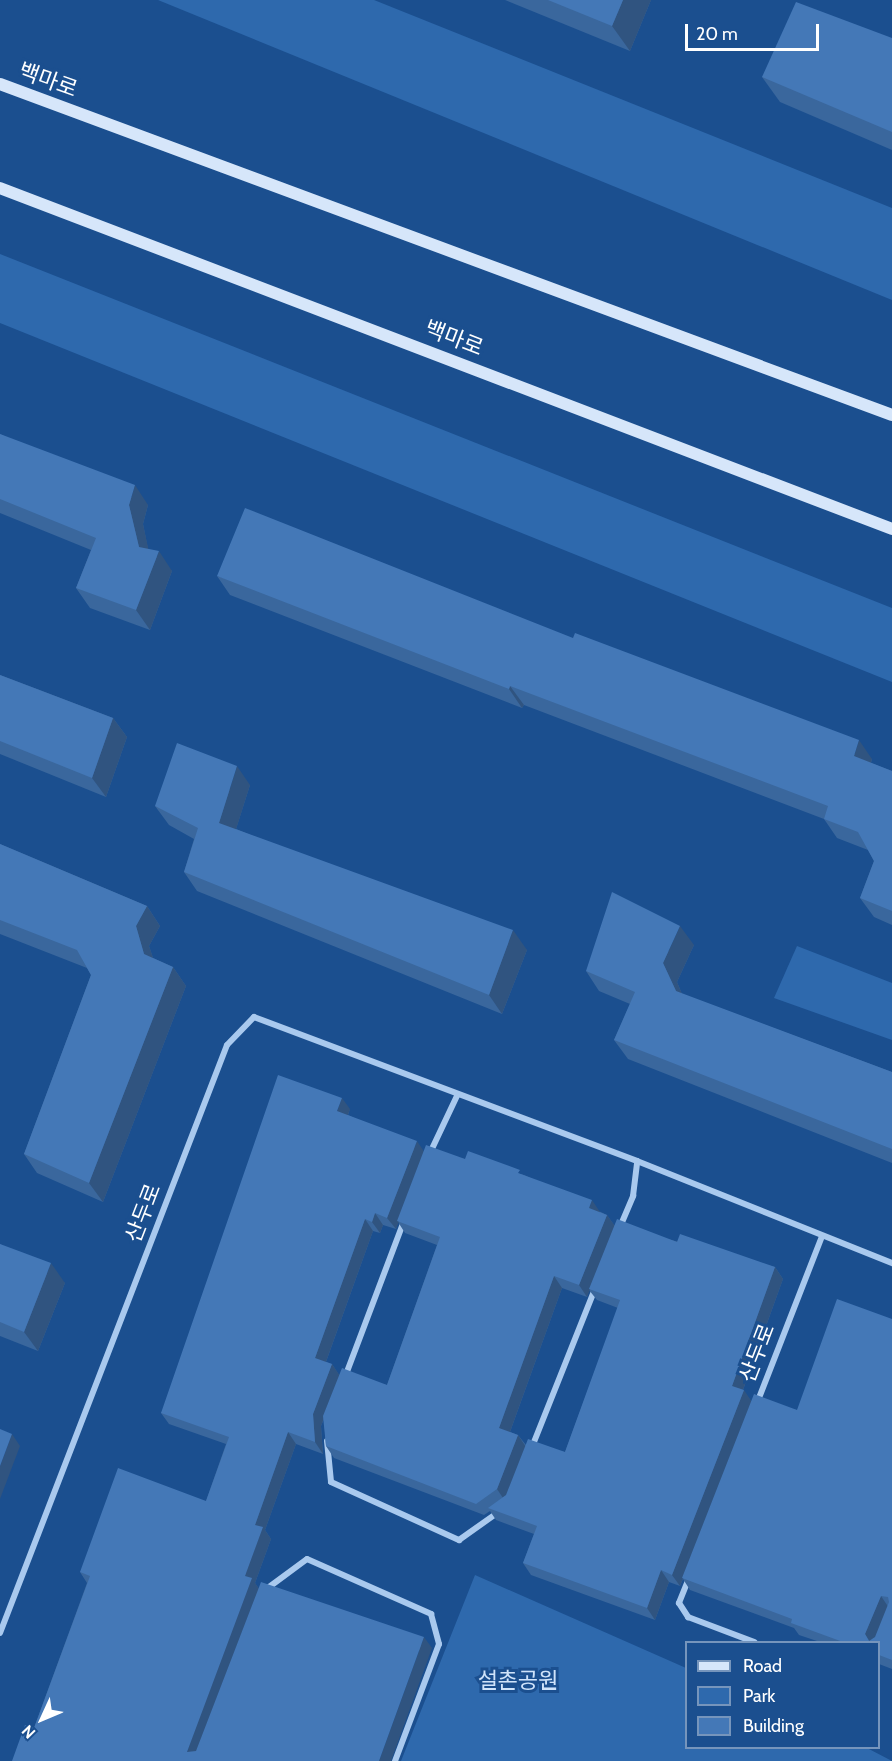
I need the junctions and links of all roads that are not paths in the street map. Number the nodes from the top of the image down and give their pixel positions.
1 (0, 84) edge
2 (0, 188) edge
3 (892, 415) edge
4 (892, 529) edge
5 (457, 1096) junction
6 (637, 1161) junction
7 (426, 1163) edge
8 (410, 1207) edge
9 (822, 1236) junction
10 (615, 1240) edge
11 (892, 1263) edge
12 (597, 1284) edge
13 (343, 1383) edge
14 (752, 1417) edge
15 (326, 1427) edge
16 (527, 1460) edge
17 (509, 1504) edge
18 (692, 1570) edge
19 (262, 1599) edge
20 (0, 1634) edge
21 (751, 1641) edge
22 (395, 1761) edge

1 - 3 main road, 백마로
2 - 4 main road, 백마로
5 - 6 street, 산두로
5 - 7 street
5 - 20 street, 산두로
6 - 9 street, 산두로
6 - 10 street
8 - 13 street
9 - 11 street, 산두로
9 - 14 street, 산두로
12 - 16 street
15 - 17 street
18 - 21 street
19 - 22 street

